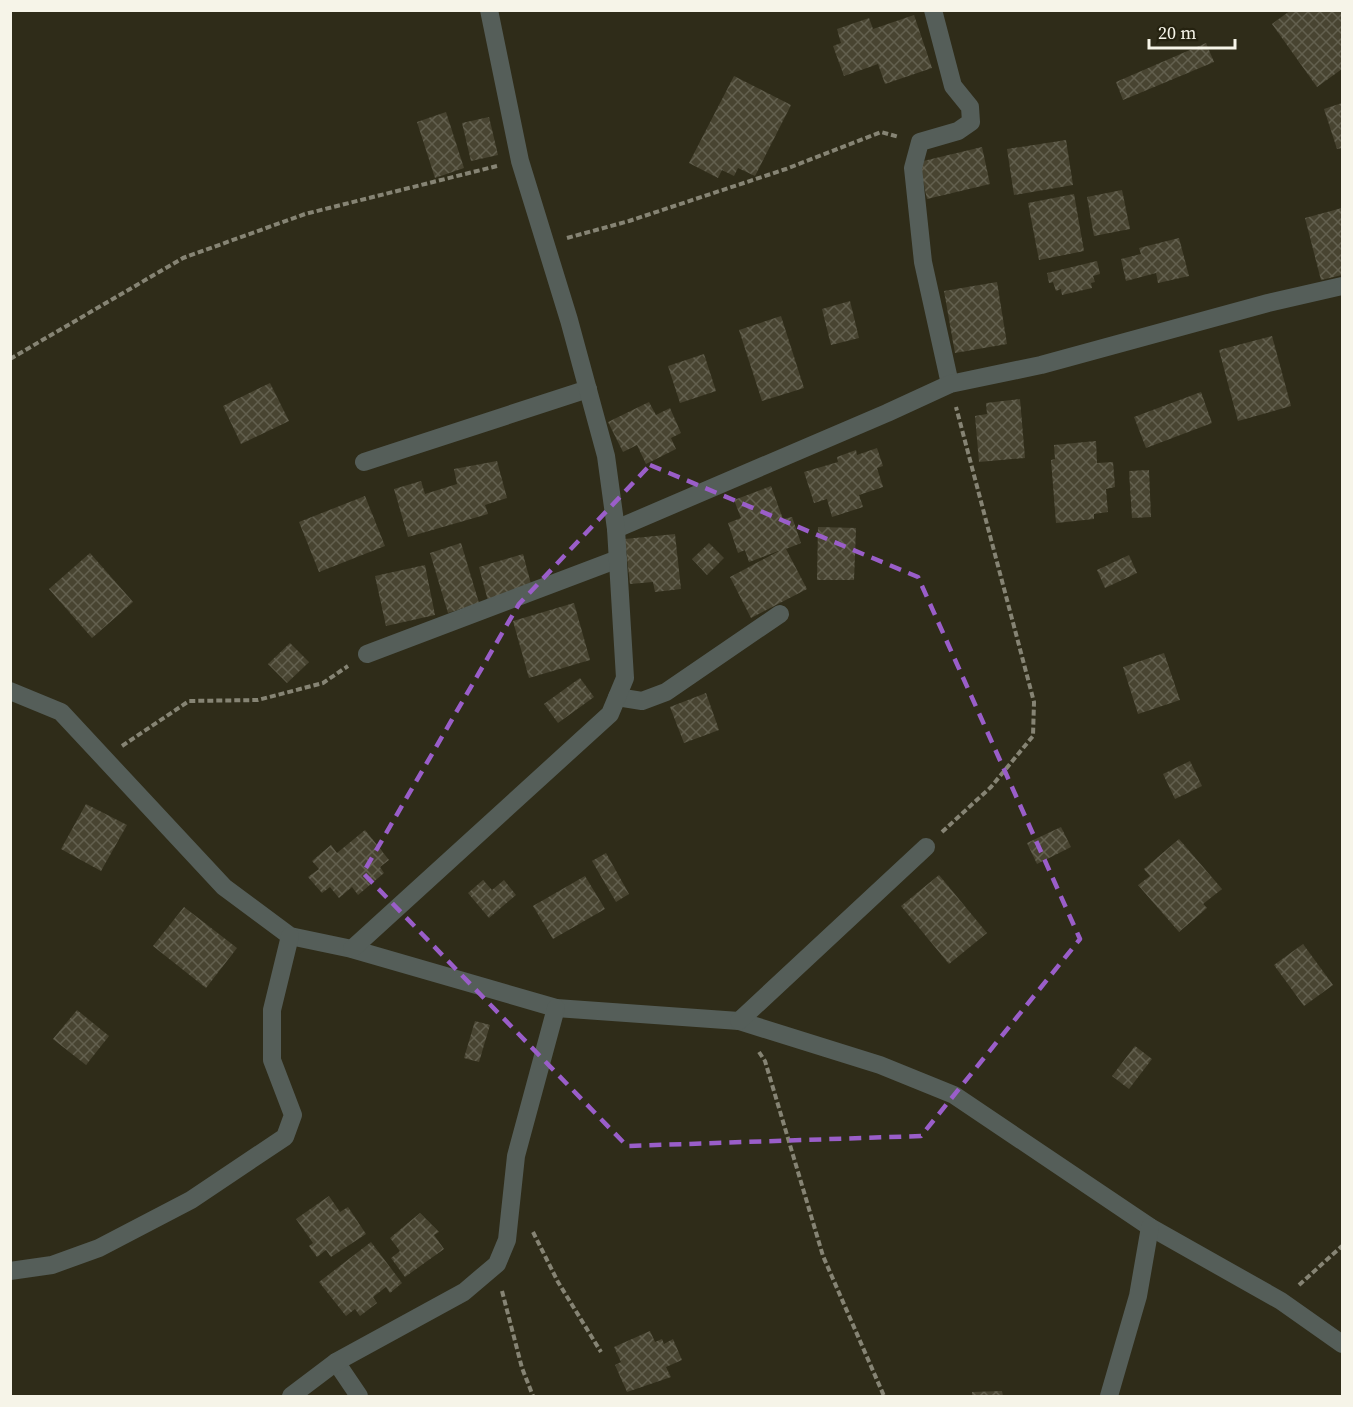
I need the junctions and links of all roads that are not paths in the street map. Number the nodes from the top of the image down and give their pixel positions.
1 (489, 10) edge
2 (933, 10) edge
3 (1342, 286) edge
4 (950, 384) junction
5 (588, 389) junction
6 (364, 462) dead end
7 (616, 529) junction
8 (618, 559) junction
9 (780, 614) dead end
10 (367, 654) road end
11 (10, 691) edge
12 (617, 697) junction
13 (926, 847) road end
14 (290, 936) junction
15 (352, 949) junction
16 (555, 1008) junction
17 (739, 1021) junction
18 (1150, 1227) junction
19 (10, 1271) edge
20 (1342, 1344) edge
21 (336, 1362) junction
22 (291, 1396) edge
23 (359, 1396) edge
24 (1109, 1396) edge

1 - 5 street
2 - 4 street
3 - 4 street
4 - 7 street
5 - 6 street
5 - 7 street
7 - 8 street
8 - 10 street
8 - 12 street
9 - 12 street
11 - 14 street
12 - 15 street
13 - 17 street
14 - 15 street
14 - 19 street
15 - 16 street
16 - 17 street
16 - 21 street
17 - 18 street
18 - 20 street
18 - 24 street
21 - 22 street
21 - 23 street

